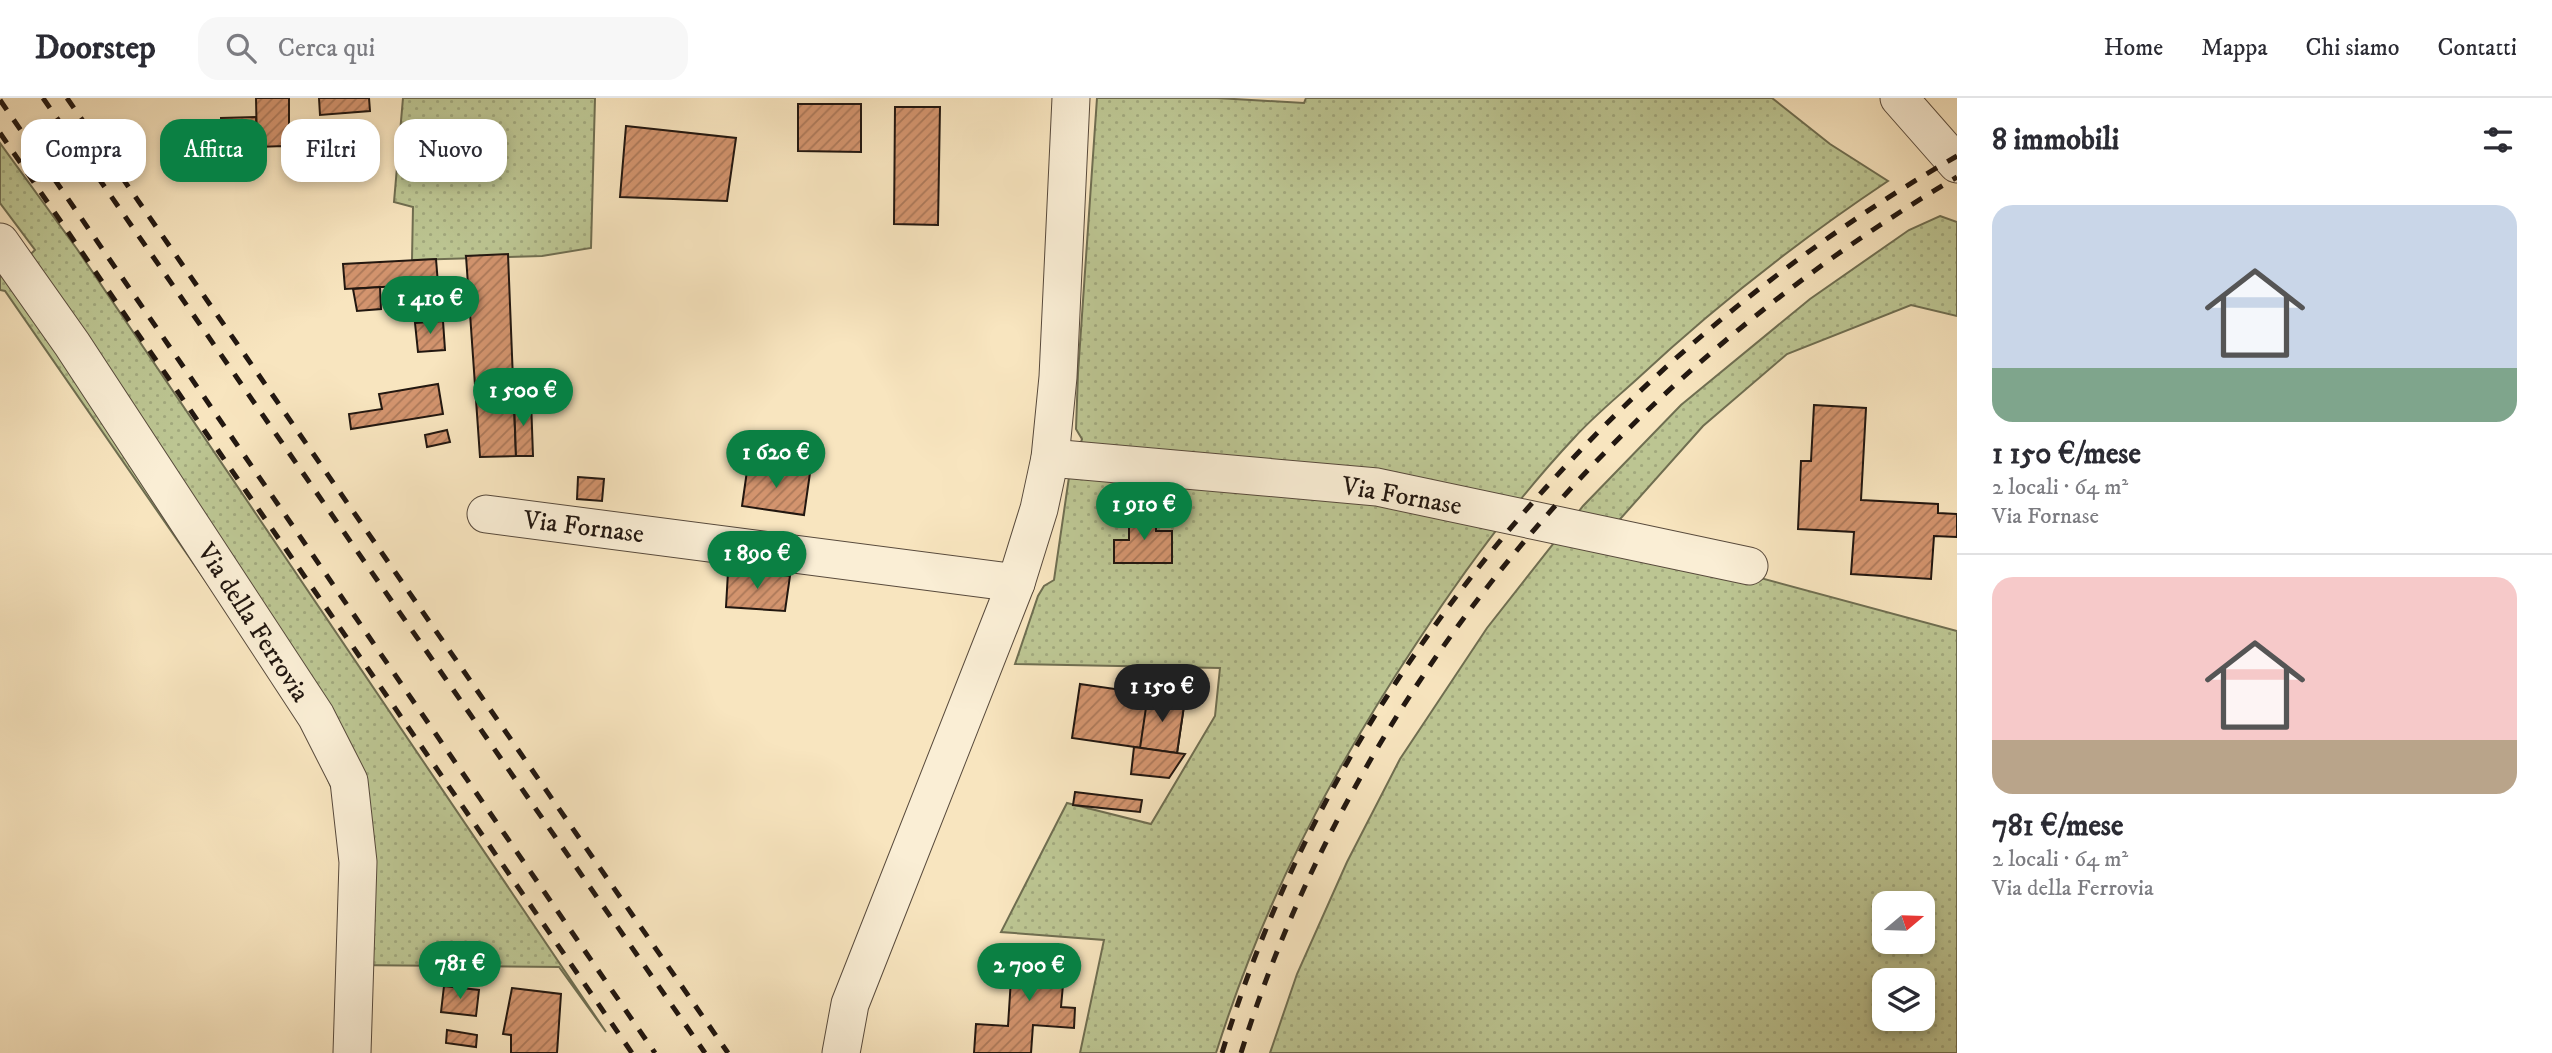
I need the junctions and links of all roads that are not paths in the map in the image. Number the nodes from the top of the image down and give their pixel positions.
1 (1071, 98) edge
2 (1899, 98) edge
3 (1957, 164) edge
4 (0, 242) edge
5 (1050, 458) junction
6 (486, 514) dead end
7 (1749, 566) dead end
8 (1016, 583) junction
9 (352, 1053) edge
10 (841, 1053) edge

1 - 5 street
2 - 3 street
4 - 9 street, Via della Ferrovia
5 - 7 street, Via Fornase
5 - 8 street
6 - 8 street, Via Fornase
8 - 10 street

